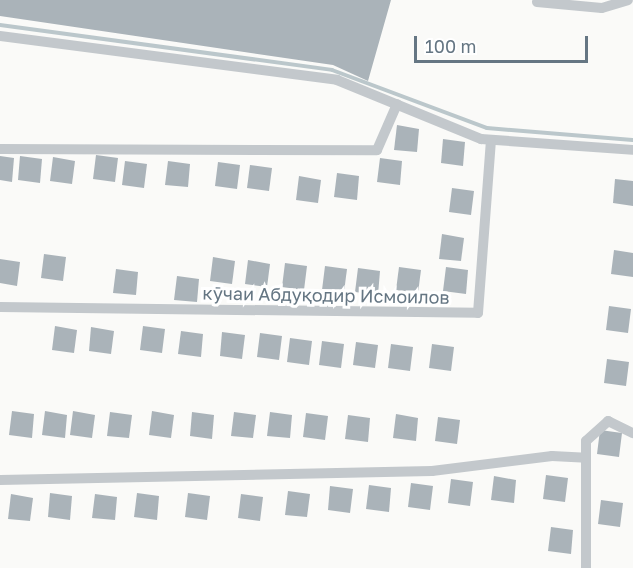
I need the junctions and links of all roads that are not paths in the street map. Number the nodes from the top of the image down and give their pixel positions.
1 (628, 0) edge
2 (537, 2) dead end
3 (0, 36) edge
4 (397, 104) junction
5 (491, 140) junction
6 (0, 149) edge
7 (633, 150) edge
8 (0, 307) edge
9 (633, 433) edge
10 (586, 458) junction
11 (0, 480) edge
12 (586, 568) edge

1 - 2 street
3 - 4 street
4 - 5 street
4 - 6 street
5 - 7 street
5 - 8 street, кӯчаи Абдуқодир Исмоилов
9 - 10 street
10 - 11 street
10 - 12 street

